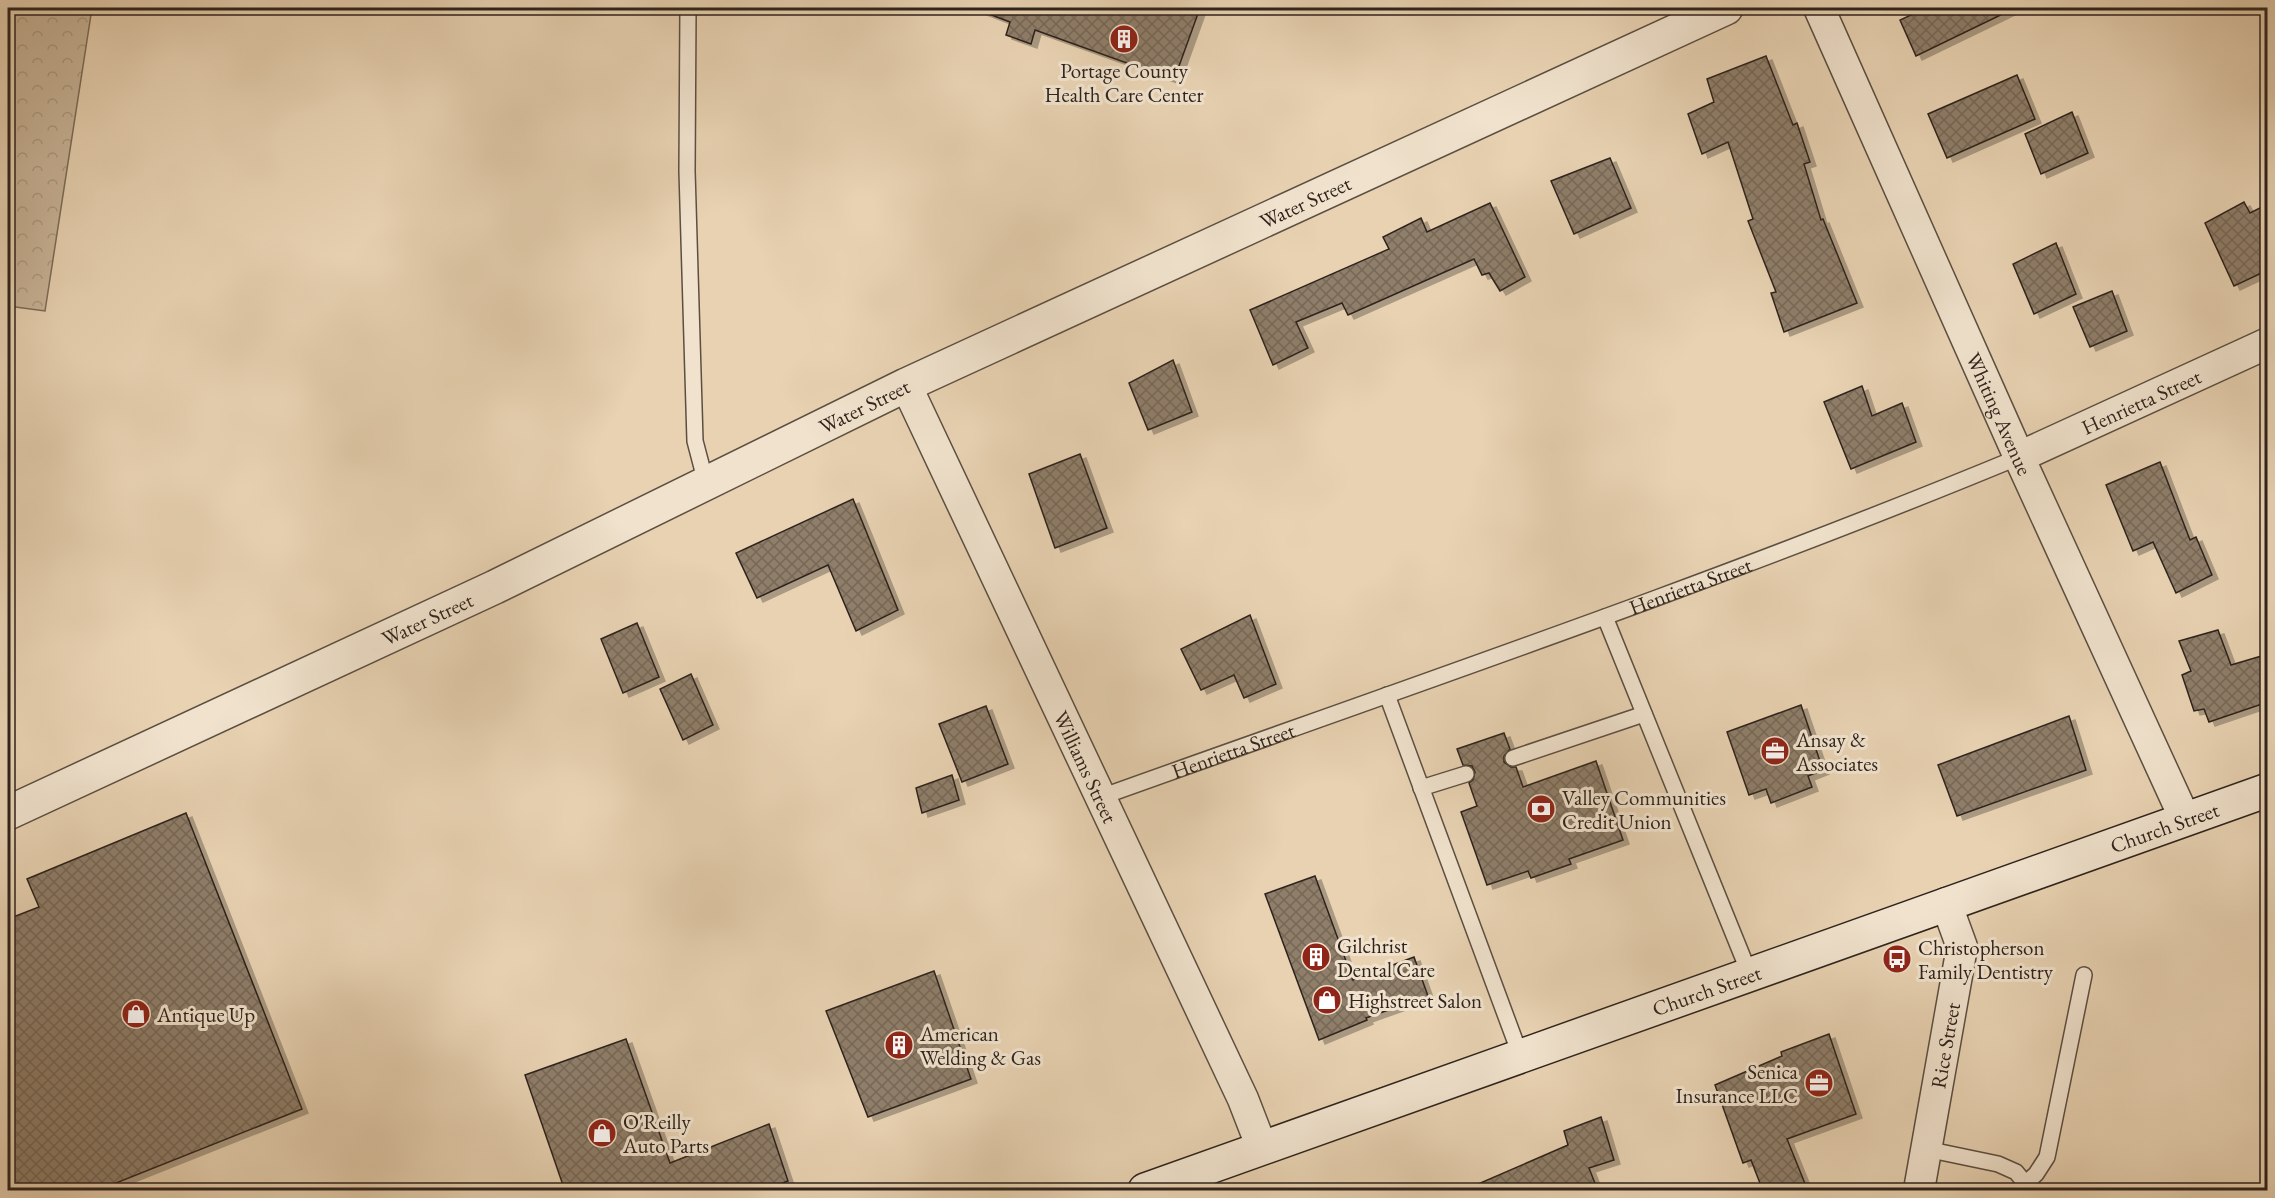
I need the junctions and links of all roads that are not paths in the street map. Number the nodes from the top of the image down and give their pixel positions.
1 (688, 8) edge
2 (1726, 8) edge
3 (1820, 8) edge
4 (2268, 343) edge
5 (906, 385) junction
6 (2019, 457) junction
7 (706, 483) junction
8 (1605, 617) junction
9 (1387, 695) junction
10 (1644, 714) junction
11 (1513, 758) dead end
12 (1466, 774) dead end
13 (1421, 788) junction
14 (2268, 790) edge
15 (1101, 797) junction
16 (8, 813) edge
17 (2185, 819) junction
18 (1946, 903) junction
19 (1750, 975) junction
20 (2084, 975) dead end
21 (1521, 1057) junction
22 (1262, 1148) junction
23 (1926, 1149) junction
24 (2029, 1187) edge
25 (1145, 1191) edge
26 (1919, 1191) edge

1 - 7 lane
2 - 5 street, Water Street
3 - 6 street, Whiting Avenue
4 - 6 street, Henrietta Street
5 - 7 street, Water Street
5 - 15 street, Williams Street
6 - 8 lane, Henrietta Street
6 - 17 street, Whiting Avenue
7 - 16 street, Water Street
8 - 9 lane, Henrietta Street
8 - 10 lane
9 - 13 lane
9 - 15 lane, Henrietta Street
10 - 11 lane
10 - 19 lane
12 - 13 lane
13 - 21 lane
14 - 17 street, Church Street
15 - 22 street, Williams Street
17 - 18 street, Church Street
18 - 19 street, Church Street
18 - 23 street, Rice Street
19 - 21 street, Church Street
20 - 24 lane
21 - 22 street, Church Street
22 - 25 street, Church Street
23 - 24 lane
23 - 26 street, Rice Street

